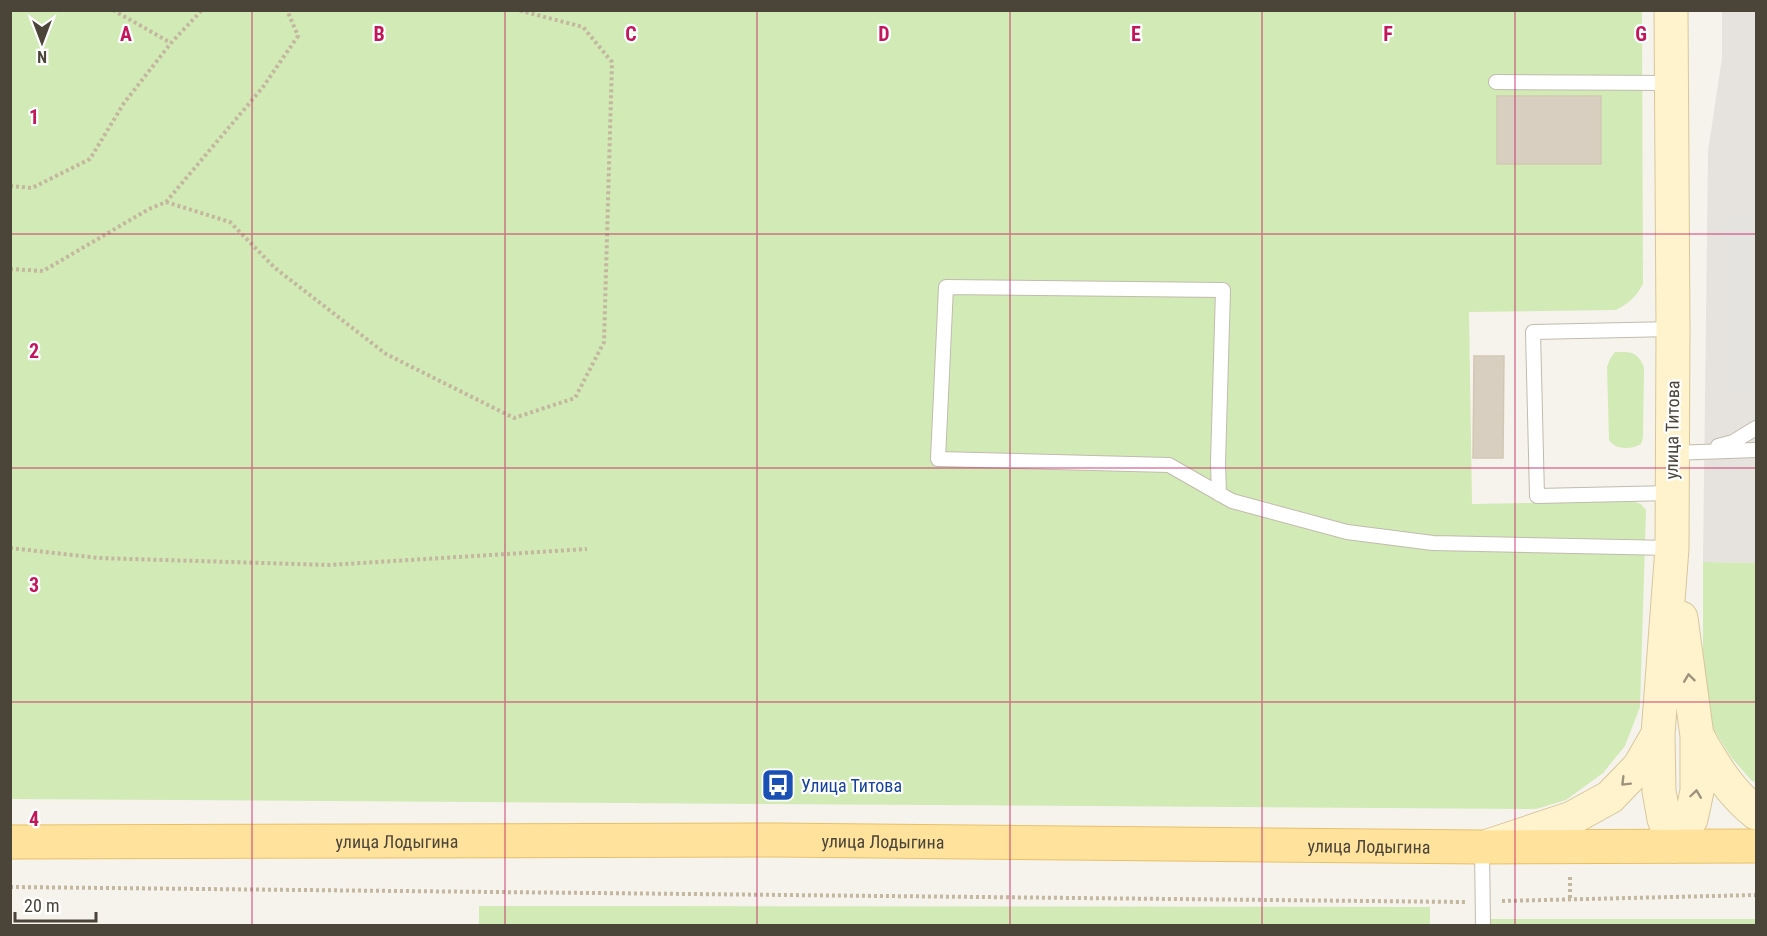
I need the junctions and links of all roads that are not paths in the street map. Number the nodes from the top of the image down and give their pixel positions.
1 (1671, 10) edge
2 (1496, 82) dead end
3 (1672, 83) junction
4 (1674, 329) junction
5 (1756, 428) edge
6 (1756, 450) edge
7 (1683, 453) junction
8 (1672, 493) junction
9 (1219, 494) junction
10 (1672, 548) junction
11 (1658, 734) junction
12 (1697, 736) junction
13 (1756, 813) edge
14 (10, 842) edge
15 (1674, 846) junction
16 (1756, 846) edge
17 (1482, 847) junction
18 (1483, 926) edge

1 - 3 main road, улица Титова
2 - 3 lane
3 - 4 main road, улица Титова
4 - 7 main road, улица Титова
4 - 8 lane
5 - 7 lane
6 - 7 lane
7 - 8 main road, улица Титова
8 - 10 main road, улица Титова
9 - 9 lane
9 - 10 lane
10 - 11 main road, улица Титова
12 -> 10 main road
11 - 15 main road, улица Титова
11 -> 17 main road
12 - 13 main road
15 -> 12 main road
14 - 17 main road, улица Лодыгина
15 - 16 main road, улица Лодыгина
15 - 17 main road, улица Лодыгина
17 - 18 lane

